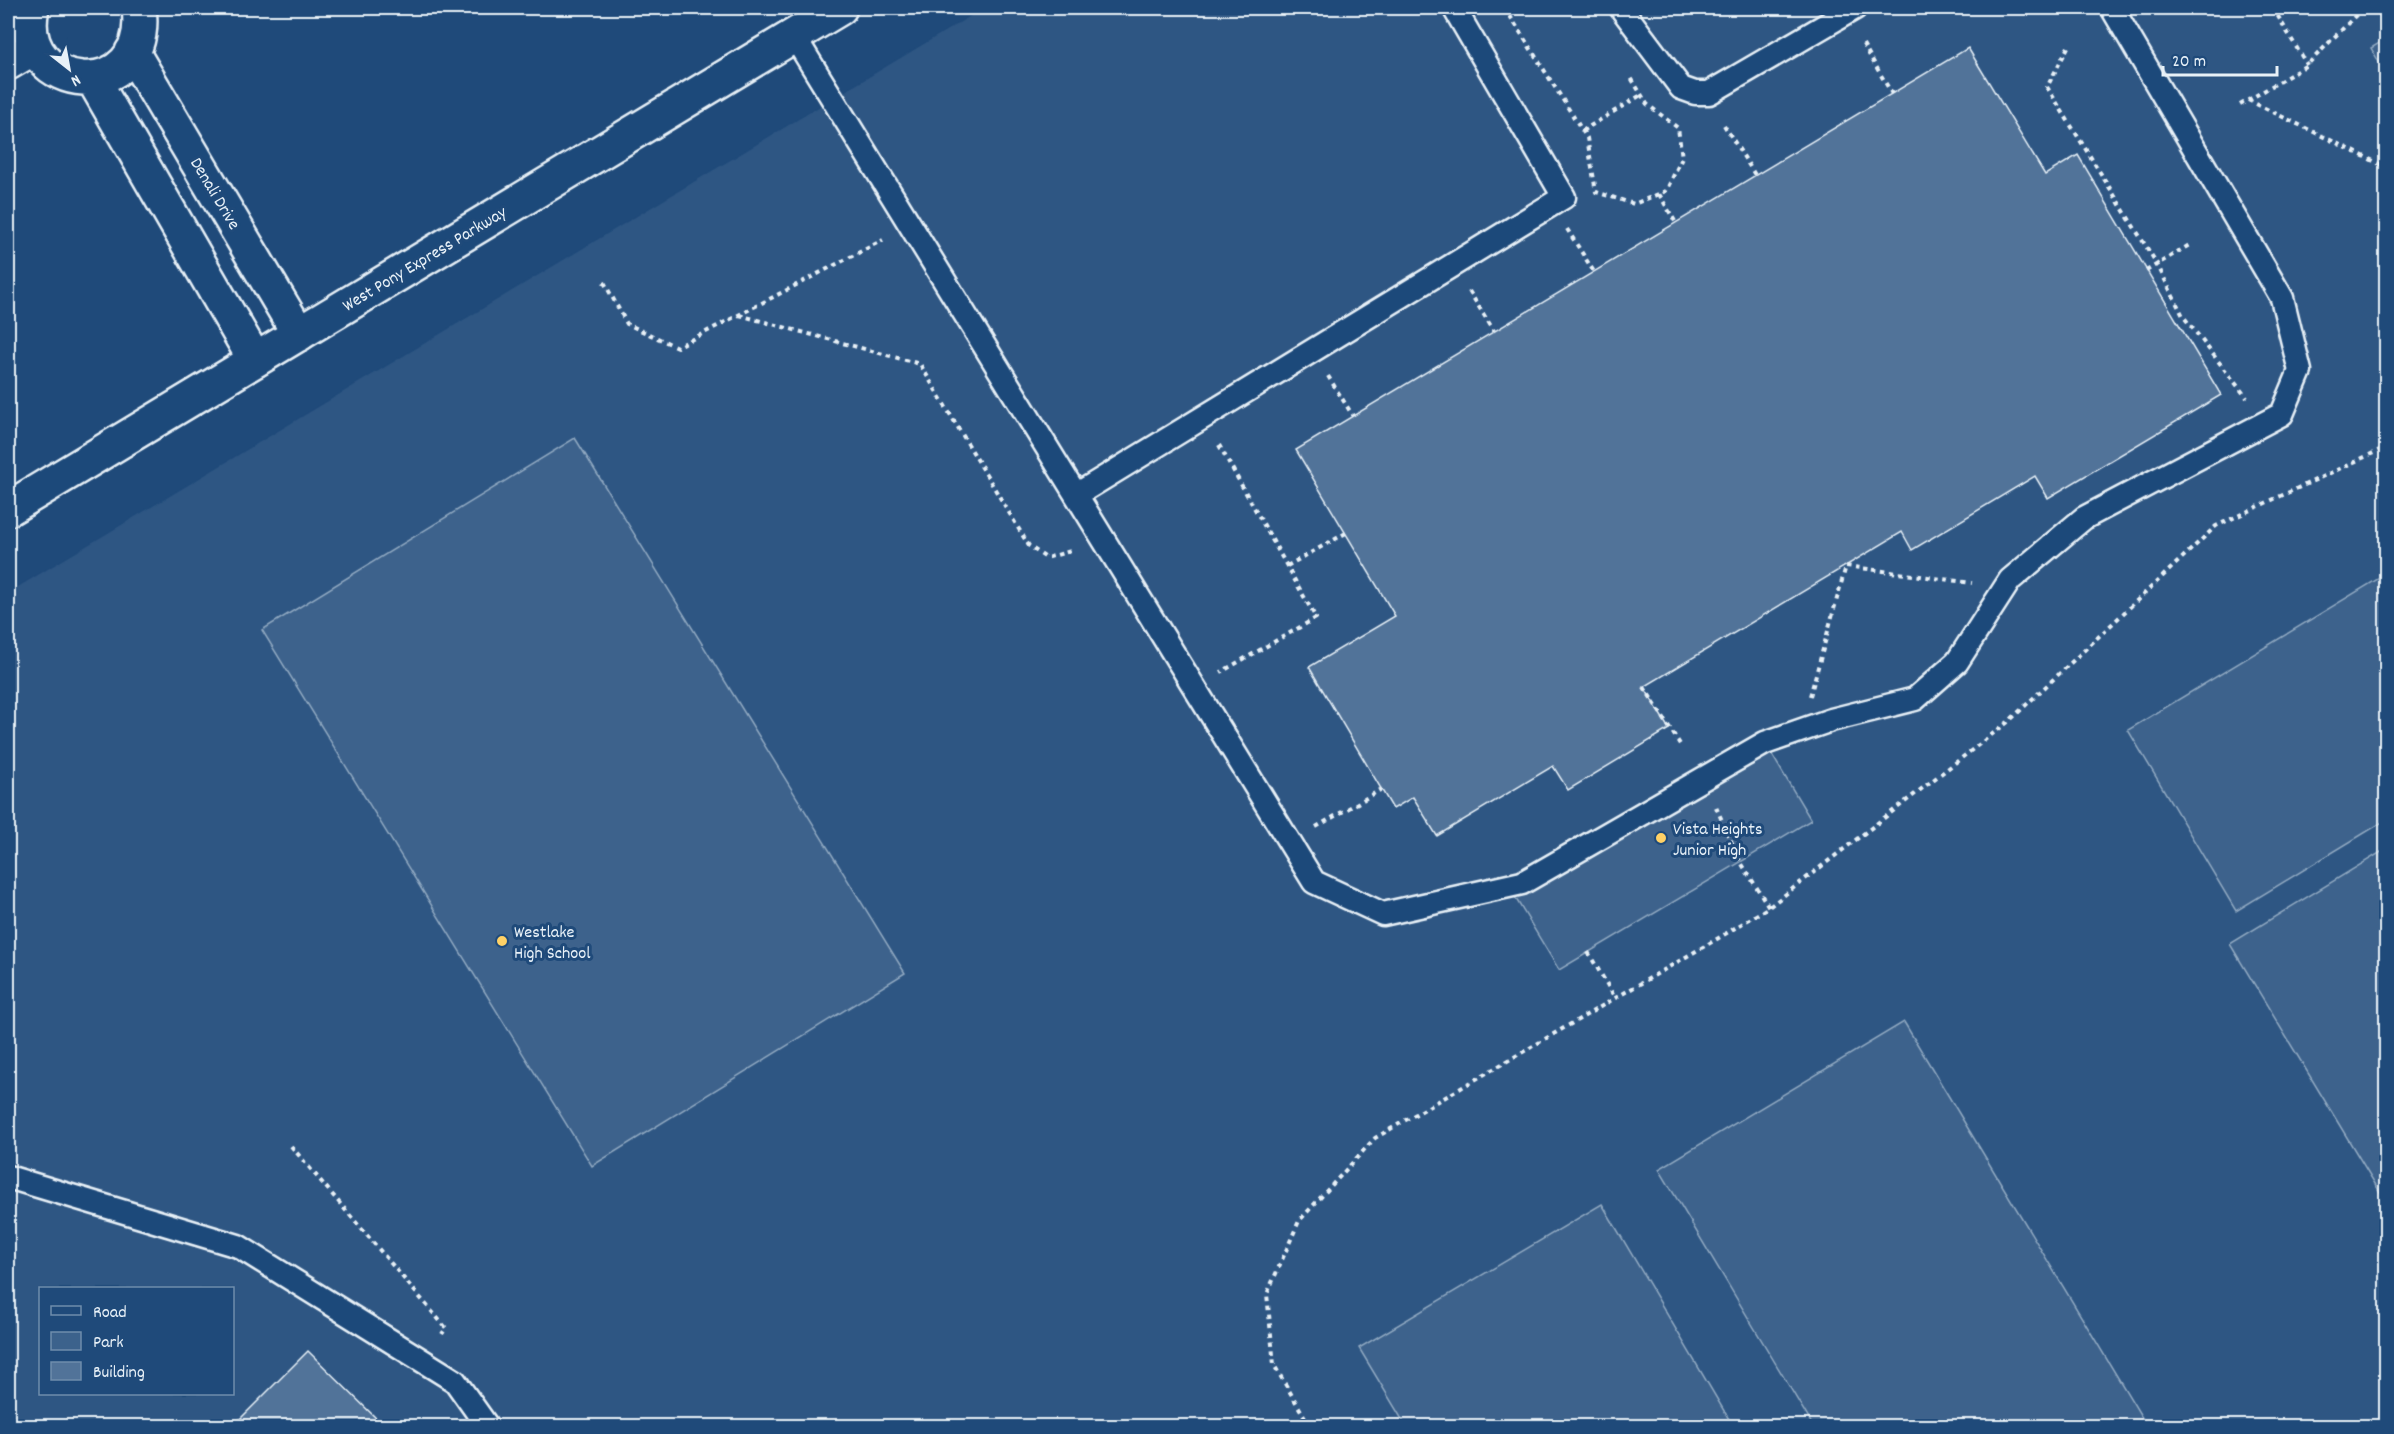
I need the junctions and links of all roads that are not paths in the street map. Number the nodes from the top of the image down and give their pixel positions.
1 (32, 8) edge
2 (139, 8) edge
3 (840, 8) edge
4 (1454, 8) edge
5 (1621, 8) edge
6 (1855, 8) edge
7 (2112, 8) edge
8 (794, 36) junction
9 (132, 52) junction
10 (21, 55) edge
11 (93, 79) junction
12 (299, 334) junction
13 (255, 360) junction
14 (1076, 495) junction
15 (8, 509) edge
16 (8, 1177) edge
17 (487, 1426) edge

1 - 10 main road
2 - 9 main road
3 - 8 main road, West Pony Express Parkway
4 - 14 lane
5 - 6 lane
7 - 14 lane
8 - 12 main road, West Pony Express Parkway
8 - 14 lane
9 - 11 main road
9 - 12 main road, Denali Drive
10 - 11 main road
11 - 13 main road
12 - 13 main road, West Pony Express Parkway
13 - 15 main road, West Pony Express Parkway
16 - 17 lane

